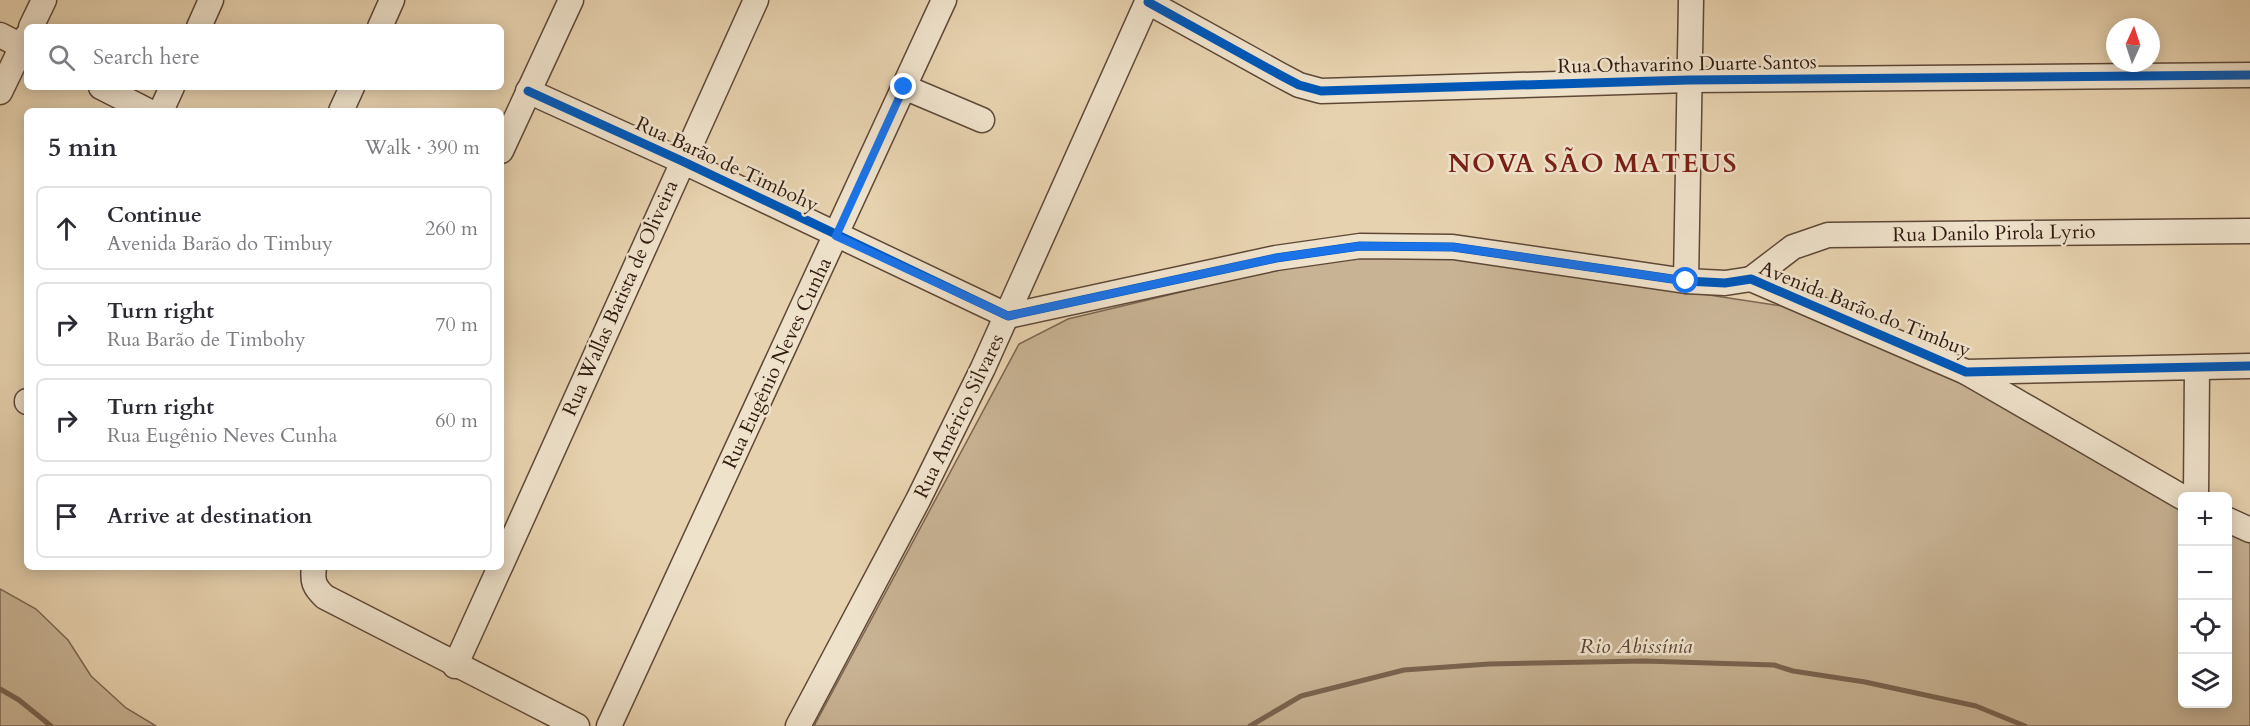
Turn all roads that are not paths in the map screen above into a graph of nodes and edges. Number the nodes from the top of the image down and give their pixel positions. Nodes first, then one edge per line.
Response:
1 (44, 0) edge
2 (211, 0) edge
3 (392, 0) edge
4 (571, 0) edge
5 (756, 0) edge
6 (944, 0) edge
7 (1692, 0) edge
8 (1148, 1) edge
9 (34, 24) edge
10 (200, 24) edge
11 (381, 24) edge
12 (0, 35) edge
13 (24, 39) edge
14 (24, 45) edge
15 (2250, 75) edge
16 (1689, 80) junction
17 (904, 87) junction
18 (107, 90) edge
19 (171, 90) edge
20 (351, 90) edge
21 (528, 91) junction
22 (0, 92) edge
23 (142, 108) edge
24 (163, 108) edge
25 (342, 108) edge
26 (982, 120) dead end
27 (504, 144) edge
28 (682, 161) junction
29 (2250, 231) edge
30 (836, 236) junction
31 (1751, 279) junction
32 (1686, 281) junction
33 (1008, 316) junction
34 (2250, 366) edge
35 (2197, 368) junction
36 (1966, 372) junction
37 (2196, 492) edge
38 (2178, 495) edge
39 (2232, 522) edge
40 (2250, 530) edge
41 (504, 559) edge
42 (499, 570) edge
43 (313, 574) edge
44 (455, 666) junction
45 (577, 726) edge
46 (609, 726) edge
47 (798, 726) edge

1 - 9 street
2 - 10 street
3 - 11 street
4 - 21 street
5 - 28 street, Rua Wallas Batista de Oliveira
6 - 17 street, Rua Eugênio Neves Cunha
7 - 16 street
8 - 16 street, Rua Othavarino Duarte Santos
8 - 33 street, Rua Américo Silvares
12 - 13 street
14 - 22 street
15 - 16 street, Rua Othavarino Duarte Santos
16 - 32 street
17 - 26 street
17 - 30 street, Rua Eugênio Neves Cunha
18 - 23 street
19 - 24 street
20 - 25 street
21 - 27 street
21 - 28 street, Rua Barão de Timbohy
28 - 30 street, Rua Barão de Timbohy
28 - 41 street, Rua Wallas Batista de Oliveira
29 - 31 street, Rua Danilo Pirola Lyrio
30 - 33 street, Rua Barão de Timbohy
30 - 46 street, Rua Eugênio Neves Cunha
31 - 32 street, Avenida Barão do Timbuy
31 - 36 street, Avenida Barão do Timbuy
32 - 33 street, Avenida Barão do Timbuy
33 - 47 street, Rua Américo Silvares
34 - 35 street, Avenida Barão do Timbuy
35 - 36 street, Avenida Barão do Timbuy
35 - 37 street
36 - 38 street
39 - 40 street
42 - 44 street, Rua Wallas Batista de Oliveira
43 - 44 street
44 - 45 street

